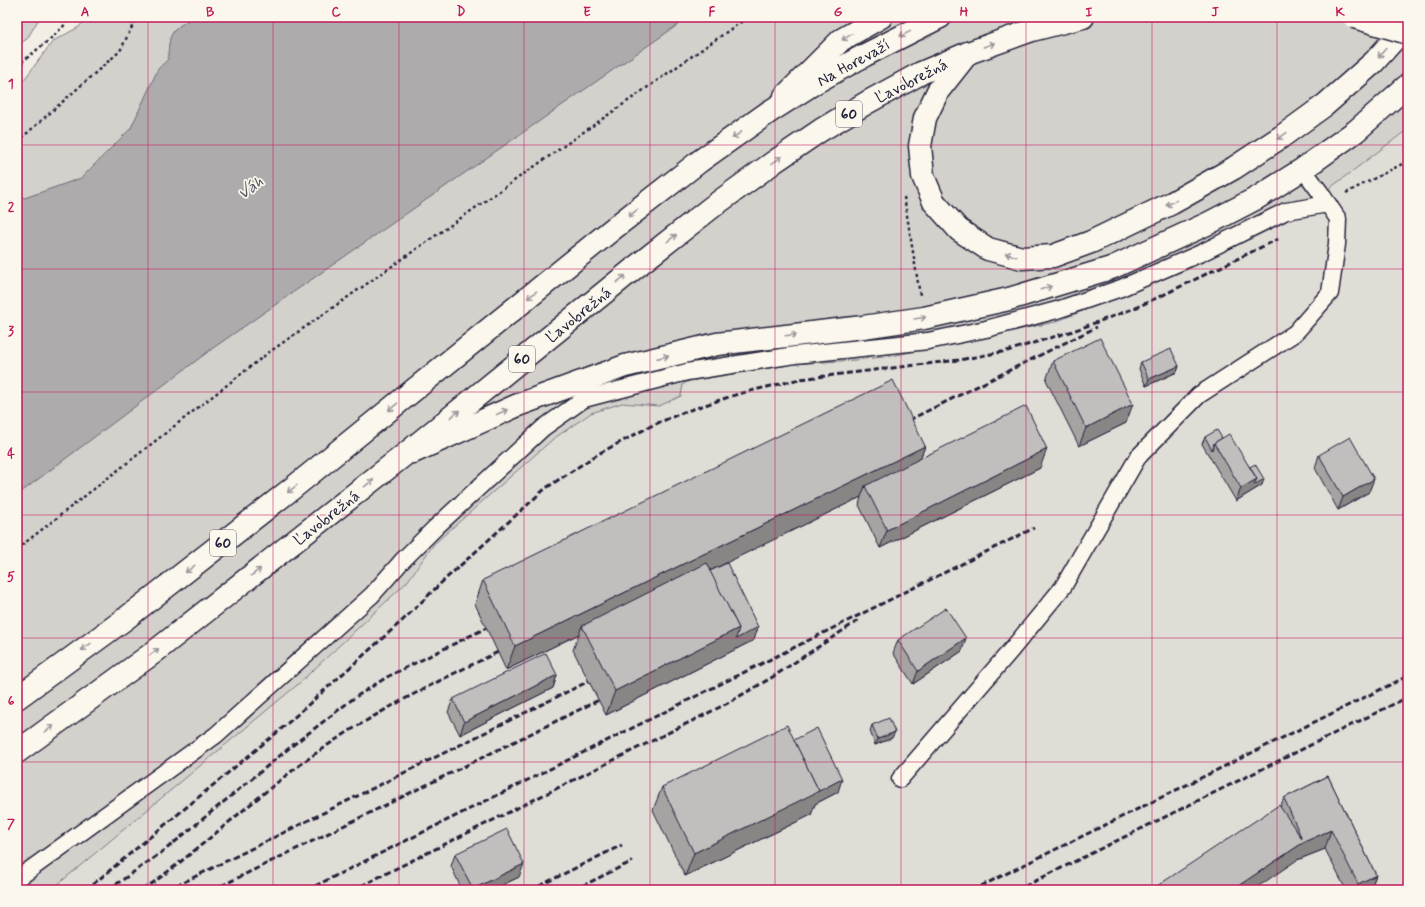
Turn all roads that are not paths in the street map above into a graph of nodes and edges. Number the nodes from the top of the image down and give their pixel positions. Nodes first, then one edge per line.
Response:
1 (881, 17) edge
2 (940, 17) edge
3 (1083, 17) edge
4 (1354, 17) edge
5 (1408, 24) edge
6 (1408, 33) edge
7 (968, 53) junction
8 (1408, 85) edge
9 (769, 112) junction
10 (1303, 169) junction
11 (1328, 204) junction
12 (403, 456) junction
13 (17, 698) edge
14 (17, 752) edge
15 (900, 779) dead end
16 (17, 879) edge

1 -> 9 main road
2 -> 9 main road, Na Horevaží / 60
7 -> 3 main road, Ľavobrežná / 60
4 - 6 main road, bridge
5 -> 7 main road
12 -> 7 main road, Ľavobrežná / 60
8 - 10 main road
9 -> 13 main road, 60
10 - 11 lane
12 -> 10 main road
11 - 15 lane
11 - 16 lane
14 -> 12 main road, Ľavobrežná / 60

